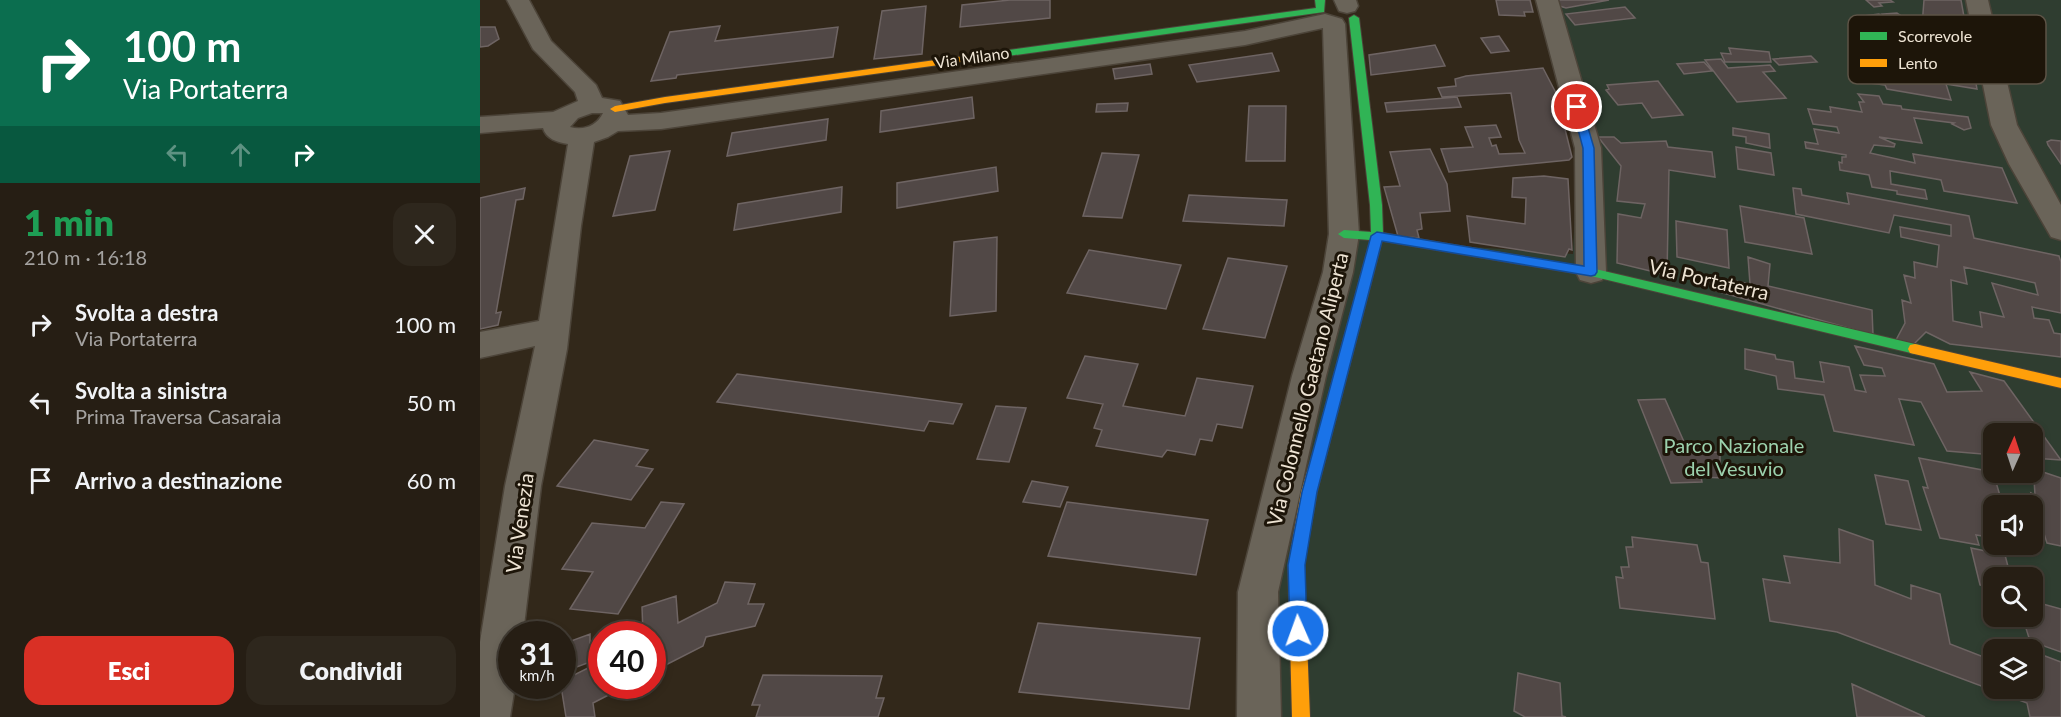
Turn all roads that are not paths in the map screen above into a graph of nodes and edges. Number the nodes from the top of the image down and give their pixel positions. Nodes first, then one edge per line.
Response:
1 (518, 0) edge
2 (1547, 0) edge
3 (1977, 0) edge
4 (1335, 11) edge
5 (1980, 15) edge
6 (1267, 34) junction
7 (1335, 56) junction
8 (1995, 84) edge
9 (586, 120) junction
10 (480, 125) edge
11 (480, 144) edge
12 (2061, 230) edge
13 (1344, 234) junction
14 (1377, 236) junction
15 (1591, 272) junction
16 (554, 330) junction
17 (480, 345) edge
18 (2061, 383) edge
19 (488, 717) edge
20 (1259, 717) edge
21 (1301, 717) edge

1 - 9 street
2 - 15 street
3 - 5 street
4 - 6 street, Via Milano
4 - 7 street, Via Colonnello Gaetano Aliperta
4 - 9 street, Via Milano
4 - 14 street, Via Colonnello Gaetano Aliperta
6 - 7 street, Via Milano
6 - 9 street, Via Milano
7 - 13 street, Via Colonnello Gaetano Aliperta
8 - 12 street
9 - 10 street, Via Milano
9 - 11 street, Via Milano
9 - 16 street, Via Venezia
13 - 14 street, Via Portaterra
13 - 20 street, Via Colonnello Gaetano Aliperta
14 - 15 street, Via Portaterra
14 - 21 street, Via Colonnello Gaetano Aliperta
15 - 18 street, Via Portaterra
16 - 17 street
16 - 19 street, Via Venezia

